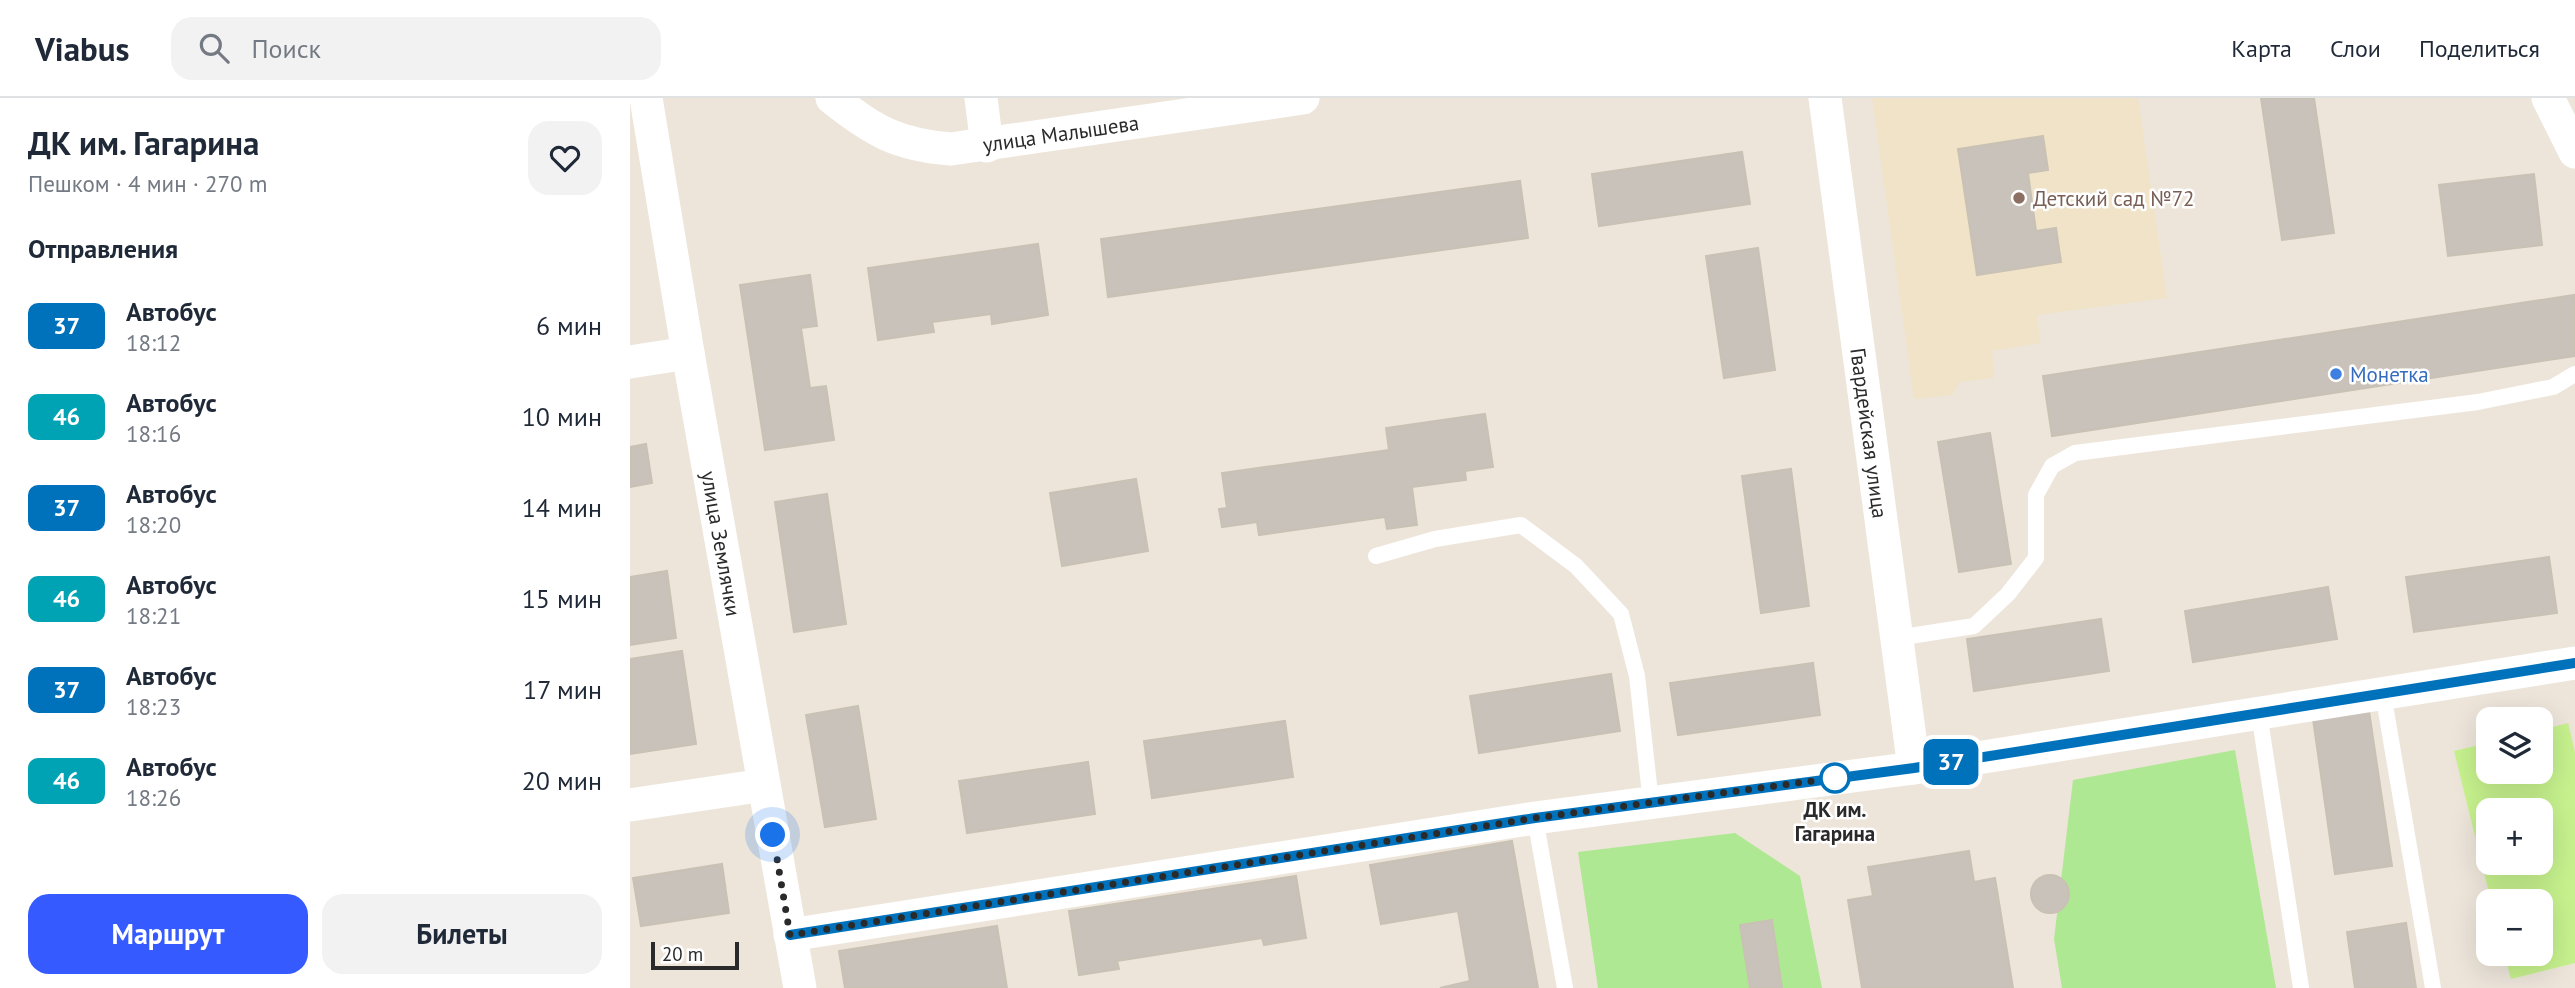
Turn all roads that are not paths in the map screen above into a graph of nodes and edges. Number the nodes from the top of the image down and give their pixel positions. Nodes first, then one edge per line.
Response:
1 (646, 98) edge
2 (832, 98) edge
3 (981, 98) edge
4 (1303, 98) edge
5 (1825, 98) edge
6 (2556, 101) edge
7 (987, 146) junction
8 (2575, 152) edge
9 (688, 353) junction
10 (630, 362) edge
11 (2575, 374) edge
12 (1376, 556) dead end
13 (1897, 638) junction
14 (2575, 663) edge
15 (2383, 693) junction
16 (2259, 713) junction
17 (1914, 768) junction
18 (765, 785) junction
19 (1651, 803) junction
20 (630, 805) edge
21 (1535, 818) junction
22 (790, 935) junction
23 (800, 988) edge
24 (1565, 988) edge
25 (2301, 988) edge
26 (2433, 988) edge

1 - 9 street, улица Землячки
2 - 7 street, улица Малышева
3 - 7 street
4 - 7 street, улица Малышева
5 - 13 street, Гвардейская улица
6 - 8 street
9 - 10 street
9 - 18 street, улица Землячки
11 - 13 lane
12 - 19 lane
13 - 17 street, Гвардейская улица
14 - 15 street
15 - 16 street
15 - 26 lane
16 - 17 street
16 - 25 lane
17 - 19 street
18 - 20 street
18 - 22 street, улица Землячки
19 - 21 street
21 - 22 street
21 - 24 lane
22 - 23 street, улица Землячки

